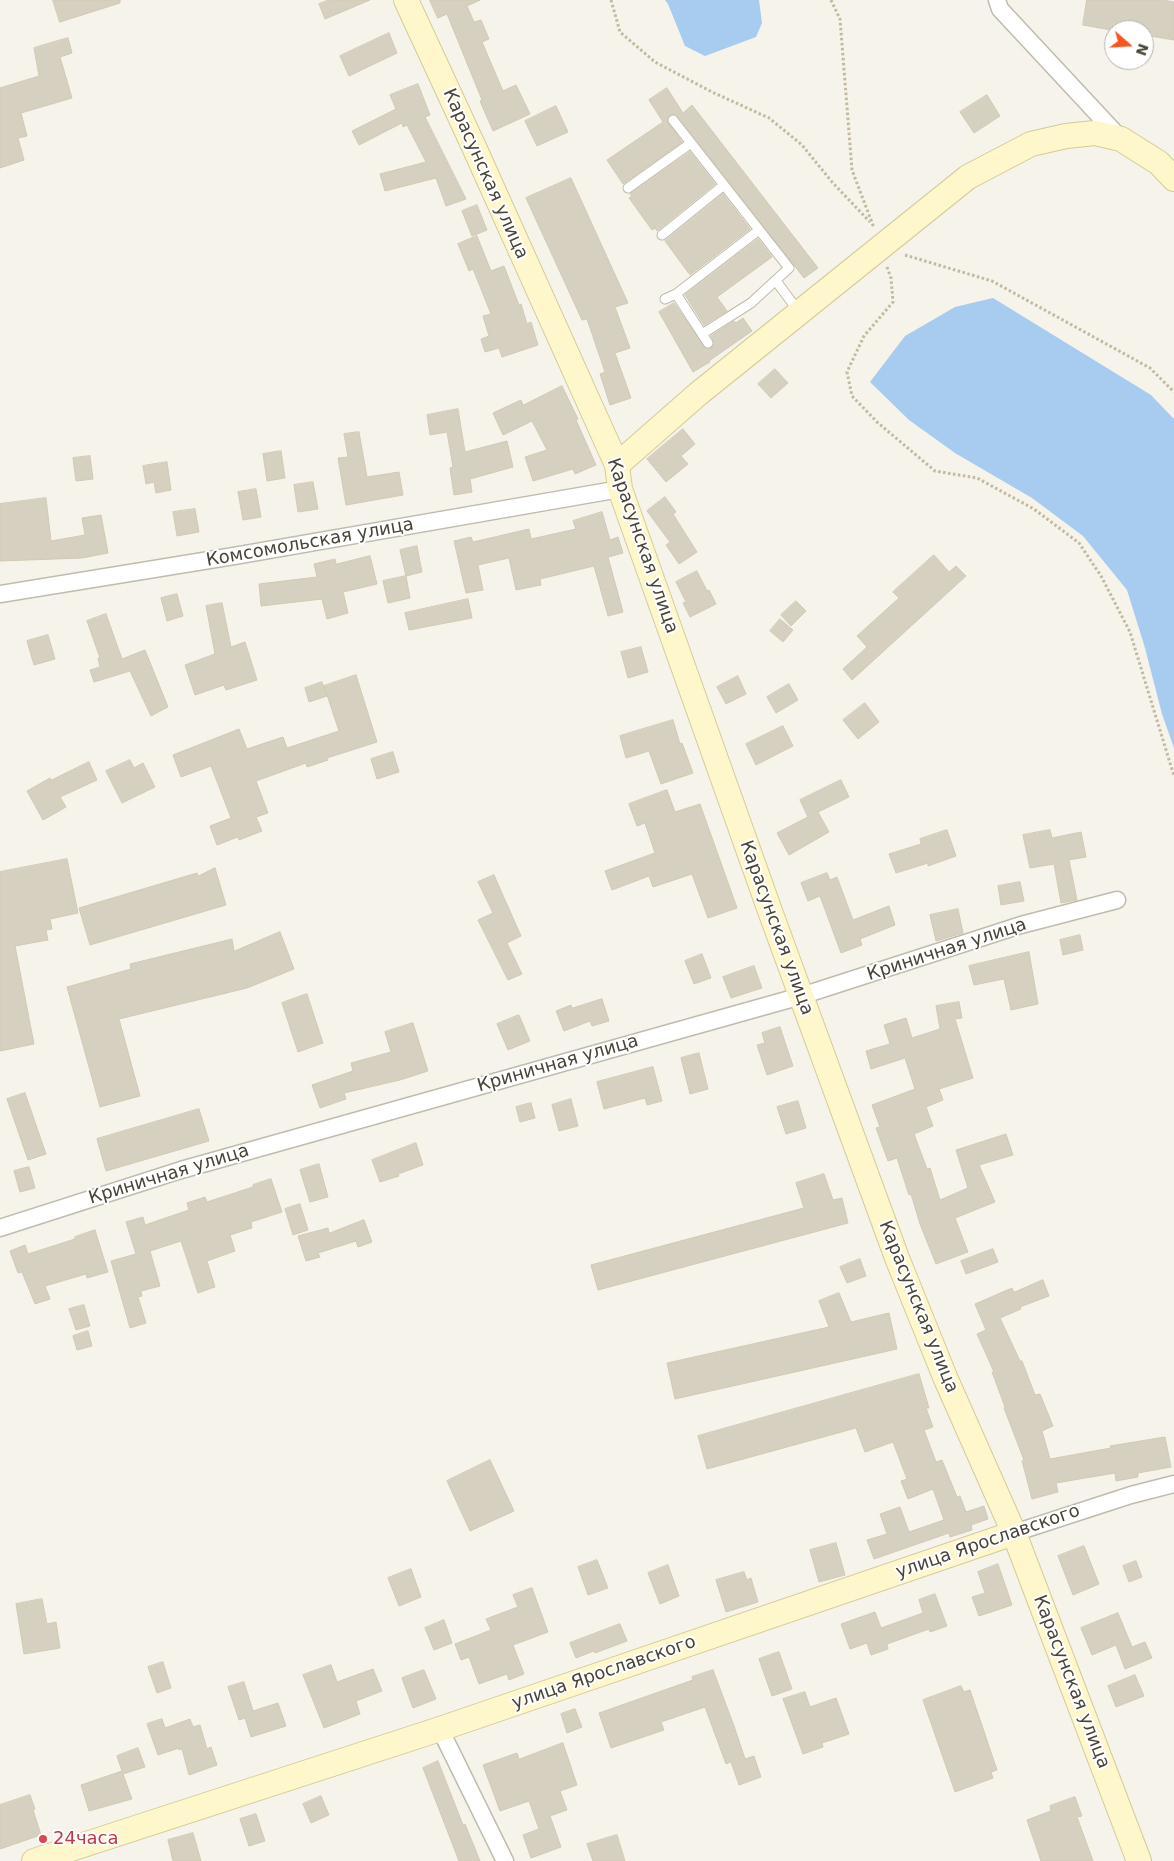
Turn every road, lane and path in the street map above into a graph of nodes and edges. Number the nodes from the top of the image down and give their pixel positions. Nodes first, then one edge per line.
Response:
1 (406, 0) edge
2 (611, 0) edge
3 (831, 0) edge
4 (997, 0) edge
5 (673, 120) dead end
6 (1121, 139) junction
7 (691, 143) junction
8 (1174, 179) edge
9 (724, 185) junction
10 (628, 188) dead end
11 (872, 224) junction
12 (759, 230) junction
13 (662, 235) dead end
14 (880, 247) junction
15 (776, 281) junction
16 (676, 294) junction
17 (665, 299) dead end
18 (799, 312) junction
19 (702, 334) junction
20 (708, 343) dead end
21 (1174, 392) edge
22 (617, 465) junction
23 (620, 489) junction
24 (0, 594) edge
25 (1174, 776) edge
26 (1117, 900) dead end
27 (801, 996) junction
28 (0, 1228) edge
29 (1174, 1484) edge
30 (1014, 1533) junction
31 (440, 1729) junction
32 (34, 1861) edge
33 (505, 1861) edge
34 (1139, 1861) edge

1 - 22 street, Карасунская улица
2 - 11 path
3 - 11 path
4 - 6 street
5 - 7 lane
6 - 8 street
6 - 14 street
7 - 9 lane
7 - 10 lane
9 - 12 lane
9 - 13 lane
11 - 14 path
12 - 15 lane
12 - 16 lane
14 - 18 street
14 - 21 path
14 - 25 path
15 - 18 lane
15 - 19 lane
16 - 17 lane
16 - 19 lane
18 - 22 street
19 - 20 lane
22 - 23 street, Карасунская улица
23 - 24 street, Комсомольская улица
23 - 27 street, Карасунская улица
26 - 27 street, Криничная улица
27 - 28 street, Криничная улица
27 - 30 street, Карасунская улица
29 - 30 street, улица Ярославского
30 - 31 street, улица Ярославского
30 - 34 street, Карасунская улица
31 - 32 street, улица Ярославского
31 - 33 street

